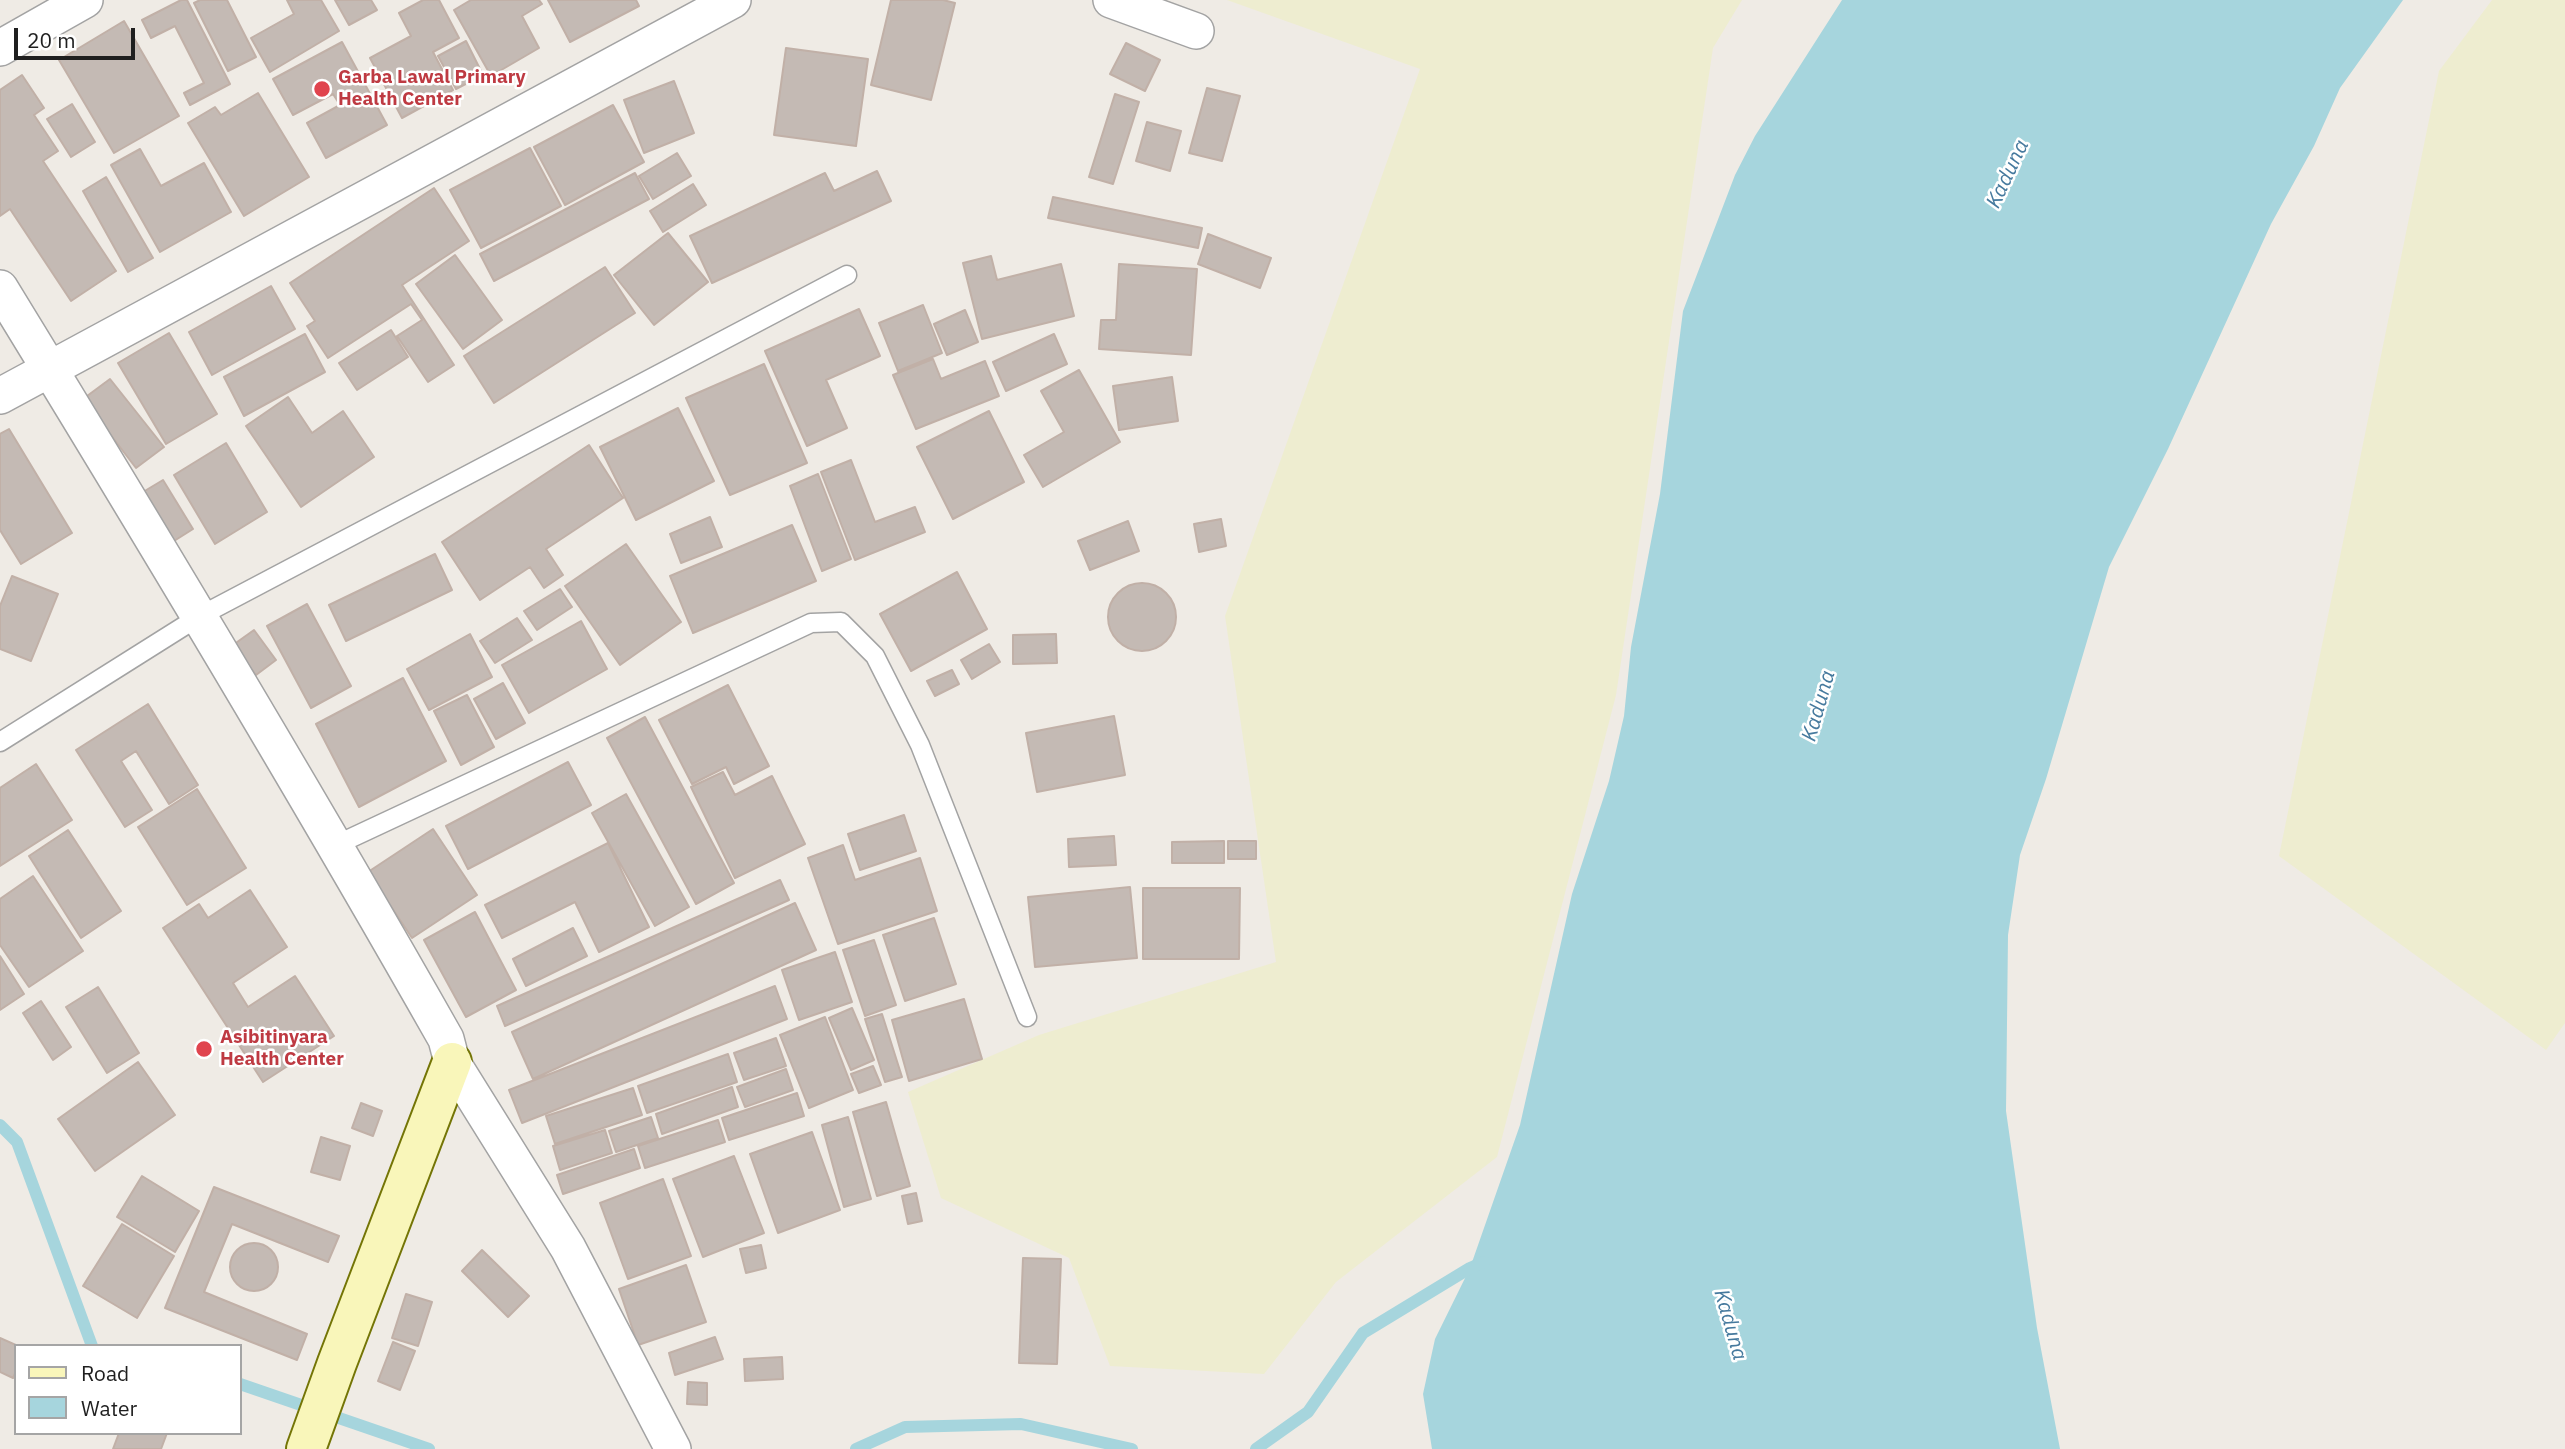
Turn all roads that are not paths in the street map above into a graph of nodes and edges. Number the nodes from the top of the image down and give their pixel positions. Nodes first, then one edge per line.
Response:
1 (85, 0) edge
2 (733, 0) edge
3 (1111, 0) edge
4 (1196, 32) dead end
5 (0, 48) edge
6 (847, 275) dead end
7 (0, 288) edge
8 (49, 369) junction
9 (0, 396) edge
10 (200, 616) junction
11 (0, 742) edge
12 (336, 845) junction
13 (1027, 1017) dead end
14 (452, 1062) junction
15 (670, 1442) edge
16 (306, 1449) edge

1 - 5 street
2 - 8 street
3 - 4 street
6 - 10 lane
7 - 8 street
8 - 9 street
8 - 10 street
10 - 11 lane
10 - 12 street
12 - 13 lane
12 - 14 street
14 - 15 street
14 - 16 street

